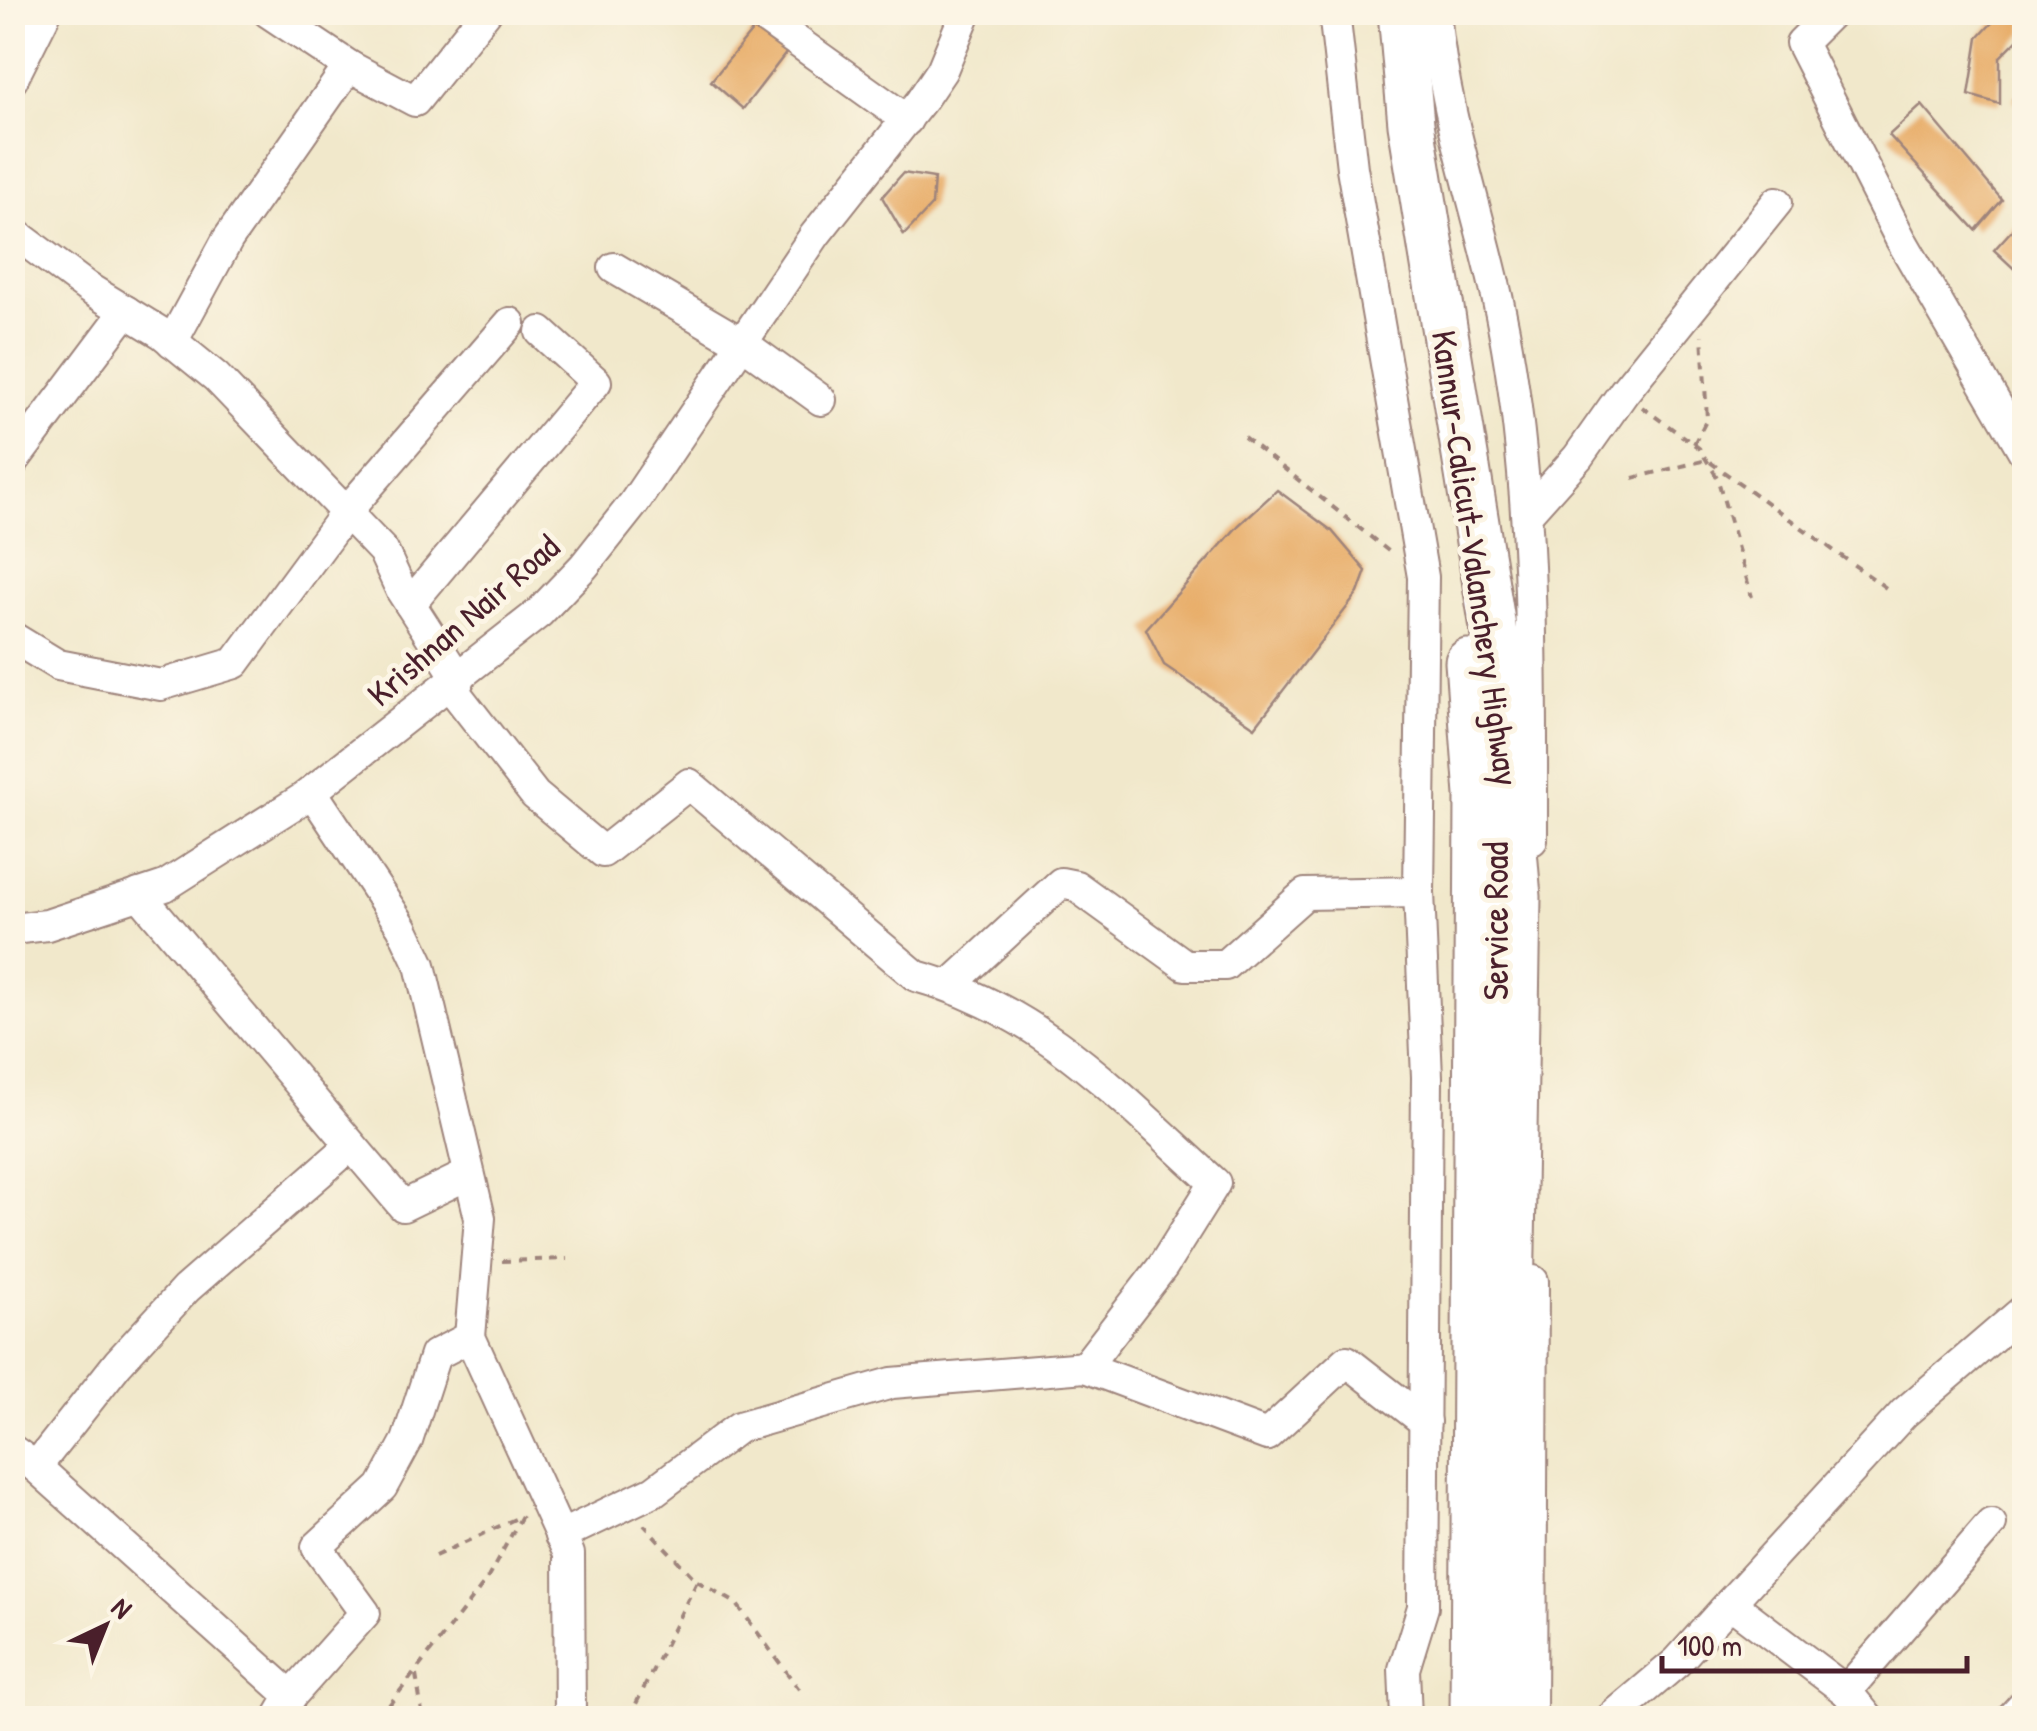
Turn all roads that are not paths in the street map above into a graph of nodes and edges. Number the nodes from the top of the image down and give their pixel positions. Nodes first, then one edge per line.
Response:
1 (46, 12) edge
2 (268, 12) edge
3 (486, 12) edge
4 (756, 12) edge
5 (966, 12) edge
6 (1334, 12) edge
7 (1372, 12) edge
8 (1401, 12) edge
9 (1435, 12) edge
10 (1832, 12) edge
11 (308, 23) edge
12 (348, 66) junction
13 (12, 80) edge
14 (907, 120) junction
15 (1777, 202) dead end
16 (12, 231) edge
17 (614, 268) dead end
18 (126, 311) junction
19 (510, 323) dead end
20 (540, 332) dead end
21 (172, 342) junction
22 (742, 343) junction
23 (821, 400) dead end
24 (2024, 452) edge
25 (12, 463) edge
26 (347, 511) junction
27 (1527, 514) junction
28 (410, 604) junction
29 (12, 637) edge
30 (455, 683) junction
31 (312, 792) junction
32 (1419, 892) junction
33 (139, 894) junction
34 (12, 930) edge
35 (950, 985) junction
36 (348, 1147) junction
37 (470, 1174) junction
38 (2024, 1310) edge
39 (470, 1337) junction
40 (1085, 1367) junction
41 (1425, 1422) junction
42 (24, 1459) edge
43 (1990, 1524) dead end
44 (560, 1536) junction
45 (1730, 1604) junction
46 (1846, 1691) junction
47 (2024, 1704) edge
48 (295, 1713) edge
49 (570, 1718) edge
50 (1406, 1718) edge
51 (1473, 1718) edge
52 (1504, 1718) edge
53 (1532, 1718) edge
54 (1611, 1718) edge
55 (1868, 1718) edge
56 (2011, 1718) edge

1 - 13 street
2 - 11 street
3 - 12 street
4 - 14 street
5 - 14 street, Krishnan Nair Road
6 - 32 street
7 - 51 highway
8 - 52 highway, Kannur-Calicut-Valanchery Highway
9 - 27 street, Service Road
10 - 24 street
11 - 12 street
12 - 21 street
14 - 22 street, Krishnan Nair Road
15 - 27 street
16 - 18 street
17 - 22 street
18 - 21 street
18 - 25 street
19 - 26 street
20 - 28 street
21 - 26 street
22 - 23 street
22 - 30 street, Krishnan Nair Road
26 - 28 street
26 - 29 street
27 - 53 street, Service Road
28 - 30 street
30 - 31 street, Krishnan Nair Road
30 - 35 street
31 - 33 street, Krishnan Nair Road
31 - 37 street
32 - 35 street
32 - 41 street
33 - 34 street, Krishnan Nair Road
33 - 36 street
35 - 40 street
36 - 37 street
36 - 42 street
37 - 39 street
38 - 45 street
39 - 44 street
39 - 48 street
40 - 41 street
40 - 44 street
41 - 50 street
42 - 48 street
43 - 46 street
44 - 49 street
45 - 46 street
45 - 54 street
46 - 55 street
47 - 56 street

